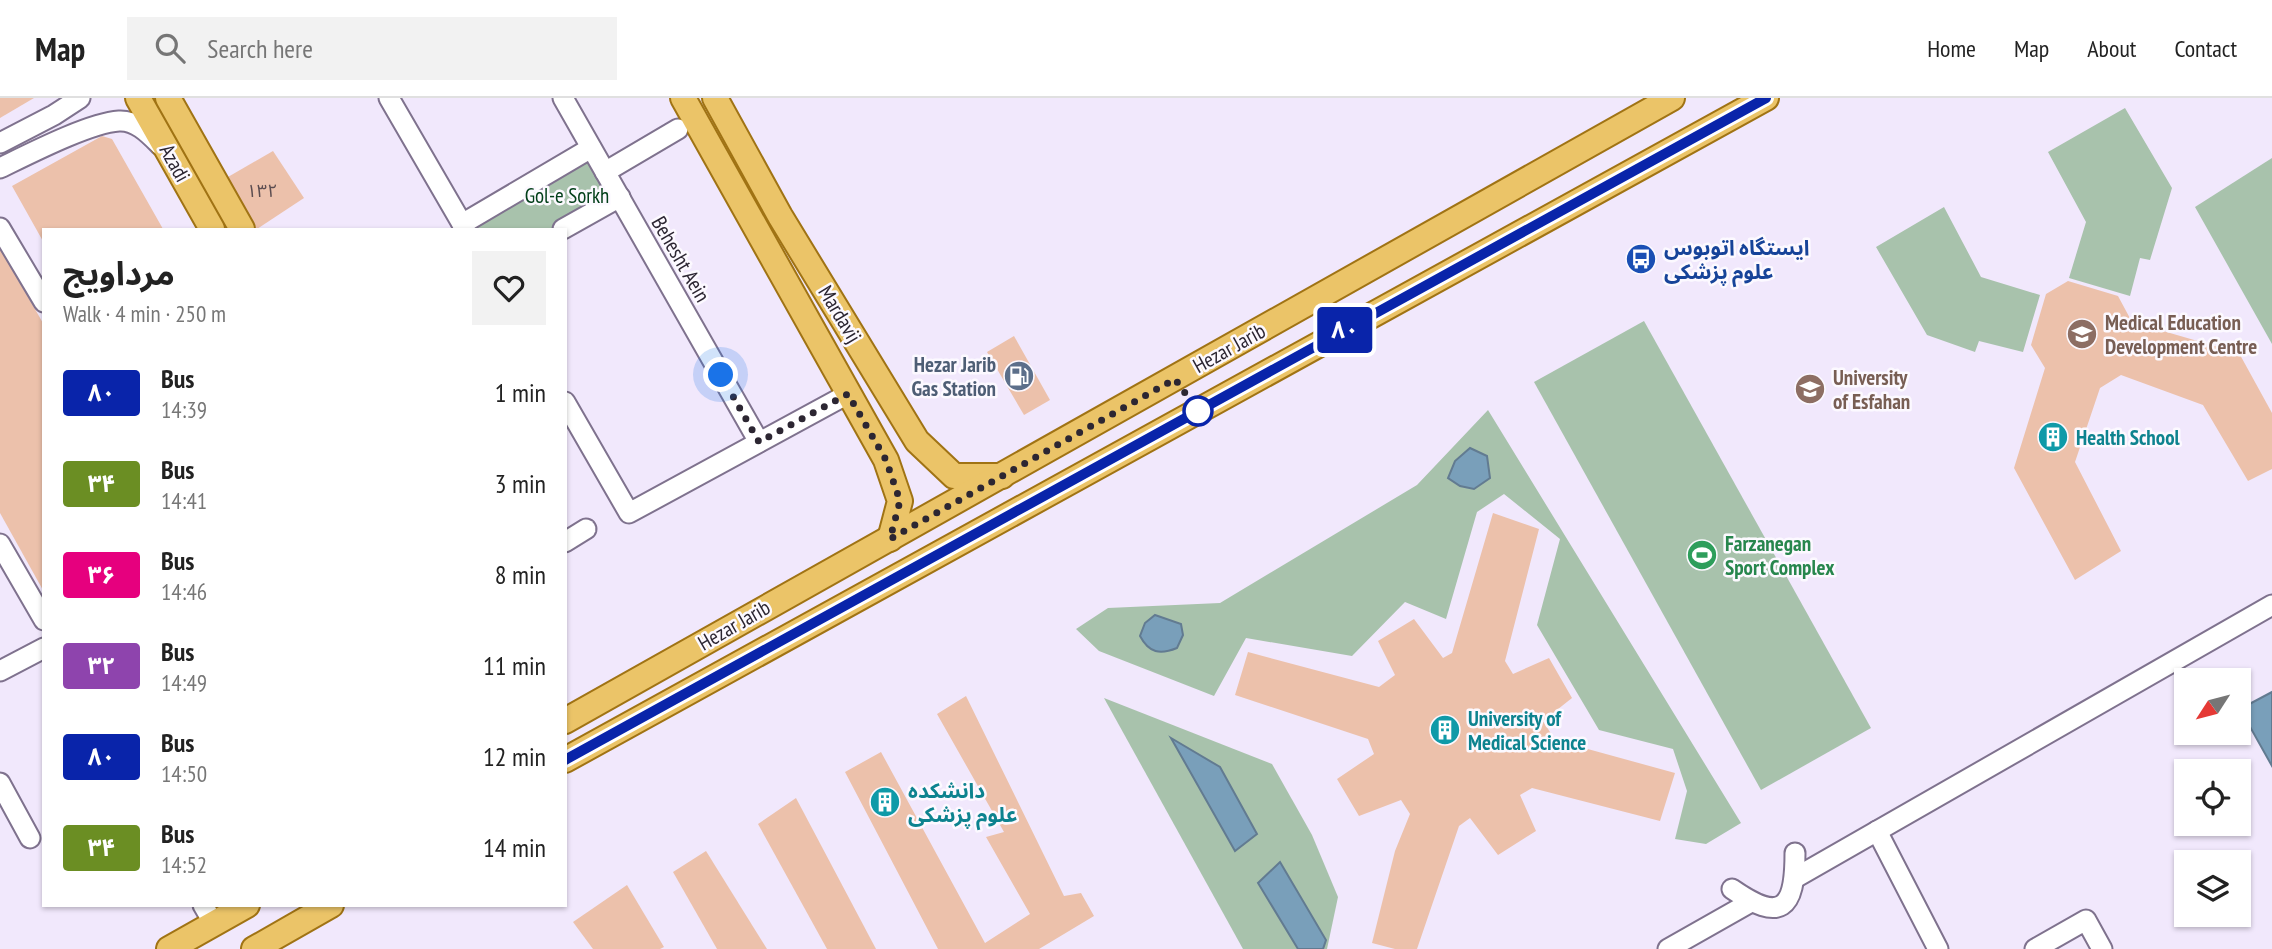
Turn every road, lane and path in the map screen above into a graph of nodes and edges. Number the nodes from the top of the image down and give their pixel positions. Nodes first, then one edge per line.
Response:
1 (80, 98) edge
2 (138, 98) edge
3 (168, 98) edge
4 (389, 98) edge
5 (564, 98) edge
6 (683, 98) edge
7 (715, 98) edge
8 (1672, 98) edge
9 (1766, 98) edge
10 (678, 129) dead end
11 (0, 143) edge
12 (592, 148) junction
13 (175, 162) junction
14 (0, 168) edge
15 (606, 172) junction
16 (620, 197) junction
17 (780, 216) junction
18 (463, 226) edge
19 (0, 228) edge
20 (211, 228) edge
21 (241, 228) edge
22 (565, 228) edge
23 (756, 228) junction
24 (42, 299) edge
25 (848, 394) junction
26 (567, 405) edge
27 (759, 442) junction
28 (1003, 476) junction
29 (586, 529) dead end
30 (890, 539) junction
31 (567, 541) edge
32 (0, 544) edge
33 (2272, 605) edge
34 (42, 617) edge
35 (42, 649) edge
36 (0, 671) edge
37 (567, 701) edge
38 (600, 701) junction
39 (567, 720) edge
40 (567, 759) edge
41 (0, 783) edge
42 (1877, 831) junction
43 (30, 838) dead end
44 (1795, 853) dead end
45 (1795, 878) junction
46 (1732, 889) dead end
47 (1751, 902) junction
48 (239, 907) edge
49 (328, 907) edge
50 (209, 914) edge
51 (169, 949) edge
52 (254, 949) edge
53 (1668, 949) edge
54 (1938, 949) edge
55 (2035, 949) edge
56 (2102, 949) edge

1 - 11 street
2 - 13 main road, Azadi
3 - 21 main road, Azadi
4 - 18 street
5 - 12 street, Behesht Aein
6 - 23 main road, Mardavij
7 - 17 main road, Mardavij
8 - 28 main road, Hezar Jarib
9 - 40 main road, Hezar Jarib
10 - 15 street
12 - 15 street, Behesht Aein
12 - 18 street
13 - 14 street
13 - 20 main road, Azadi
15 - 16 street, Behesht Aein
16 - 22 street
16 - 27 street, Behesht Aein
17 - 23 main road
17 - 28 main road, Mardavij
19 - 24 street
23 - 25 main road, Mardavij
25 - 27 street
25 - 30 main road, Mardavij
26 - 27 street
28 - 30 main road, Hezar Jarib
29 - 31 street
30 - 38 main road, Hezar Jarib
32 - 34 street
33 - 42 street
35 - 36 street
37 - 38 main road
38 - 39 main road, Hezar Jarib
41 - 43 street
42 - 45 street
42 - 54 street
44 - 45 street
45 - 47 street
46 - 47 street
47 - 53 street
48 - 50 main road
49 - 52 main road
50 - 51 main road
55 - 56 street

